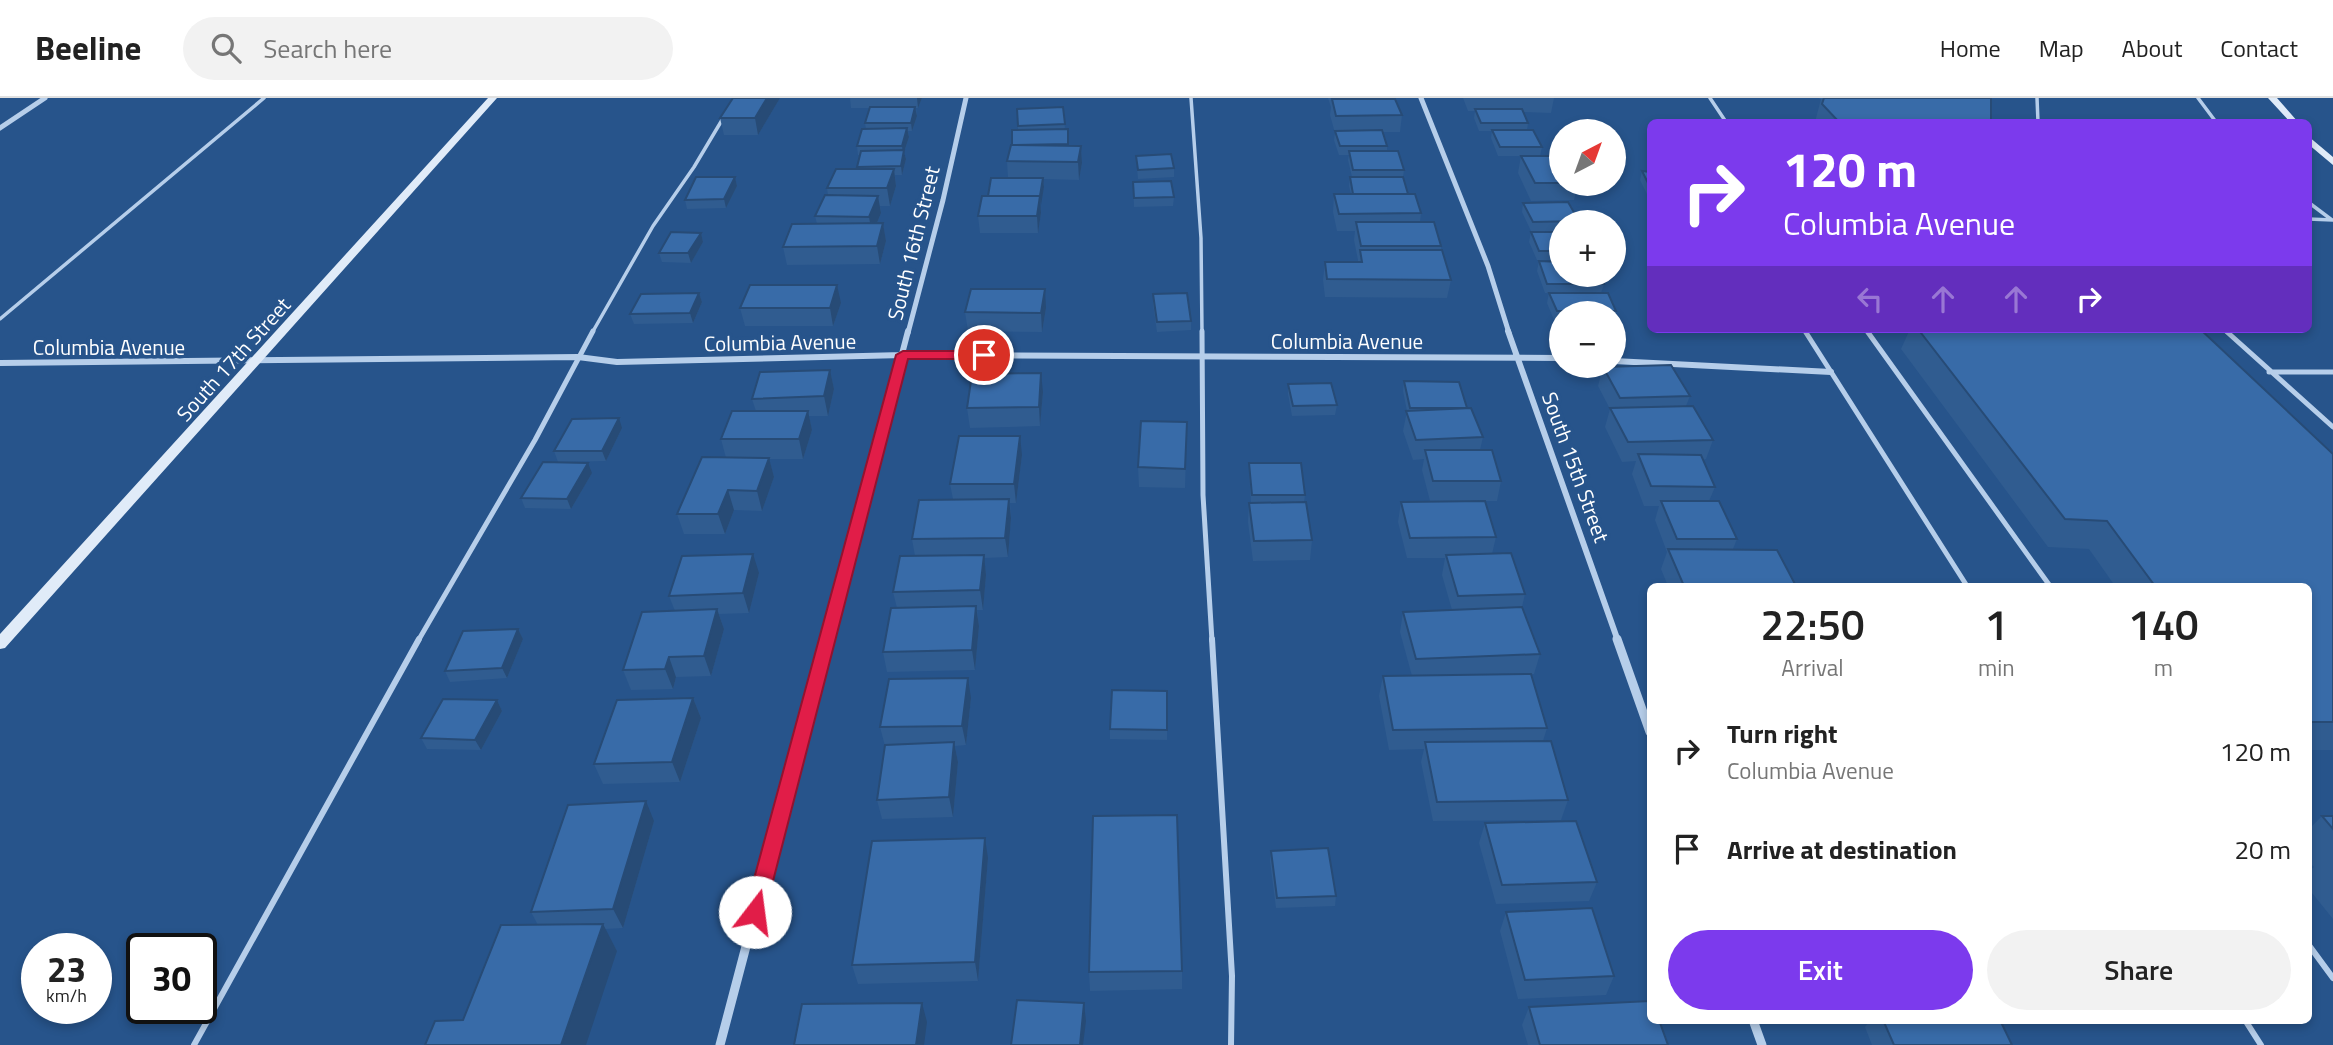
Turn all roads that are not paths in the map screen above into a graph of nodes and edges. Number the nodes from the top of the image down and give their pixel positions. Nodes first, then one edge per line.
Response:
1 (45, 98) edge
2 (264, 98) edge
3 (492, 98) edge
4 (966, 98) edge
5 (1191, 98) edge
6 (1421, 98) edge
7 (1710, 98) edge
8 (2037, 98) edge
9 (2198, 98) edge
10 (2272, 98) edge
11 (730, 106) edge
12 (1724, 119) edge
13 (2038, 119) edge
14 (2214, 119) edge
15 (2291, 119) edge
16 (0, 128) edge
17 (2312, 143) edge
18 (2333, 162) edge
19 (2312, 205) edge
20 (2312, 219) edge
21 (2333, 219) edge
22 (0, 319) edge
23 (1807, 333) edge
24 (1868, 333) edge
25 (2227, 333) edge
26 (903, 355) junction
27 (1516, 356) junction
28 (578, 357) junction
29 (1202, 357) junction
30 (1549, 357) edge
31 (255, 362) junction
32 (1626, 362) edge
33 (0, 363) edge
34 (1831, 372) junction
35 (2269, 372) junction
36 (2333, 372) edge
37 (2333, 426) edge
38 (1965, 583) edge
39 (2048, 583) edge
40 (0, 644) edge
41 (1647, 724) edge
42 (2312, 949) edge
43 (2333, 978) edge
44 (1754, 1024) edge
45 (2248, 1024) edge
46 (194, 1045) edge
47 (720, 1045) edge
48 (1231, 1045) edge
49 (1762, 1045) edge
50 (2261, 1045) edge

1 - 16 street
2 - 22 lane
3 - 31 street, South 17th Street
4 - 26 street, South 16th Street
5 - 29 lane
6 - 27 street, South 15th Street
7 - 12 lane
8 - 13 lane
9 - 14 lane
10 - 15 street
11 - 28 lane
17 - 18 street
19 - 21 lane
20 - 21 lane
23 - 34 lane
24 - 39 lane
25 - 35 lane
26 - 28 street, Columbia Avenue
26 - 29 street, Columbia Avenue
26 - 47 street, South 16th Street
27 - 29 street, Columbia Avenue
27 - 30 street, Columbia Avenue
27 - 41 street, South 15th Street
28 - 31 street, Columbia Avenue
28 - 46 lane
29 - 48 lane
31 - 33 street, Columbia Avenue
31 - 40 street, South 17th Street
32 - 34 street
34 - 38 lane
35 - 36 lane
35 - 37 lane
42 - 43 lane
44 - 49 street
45 - 50 lane

